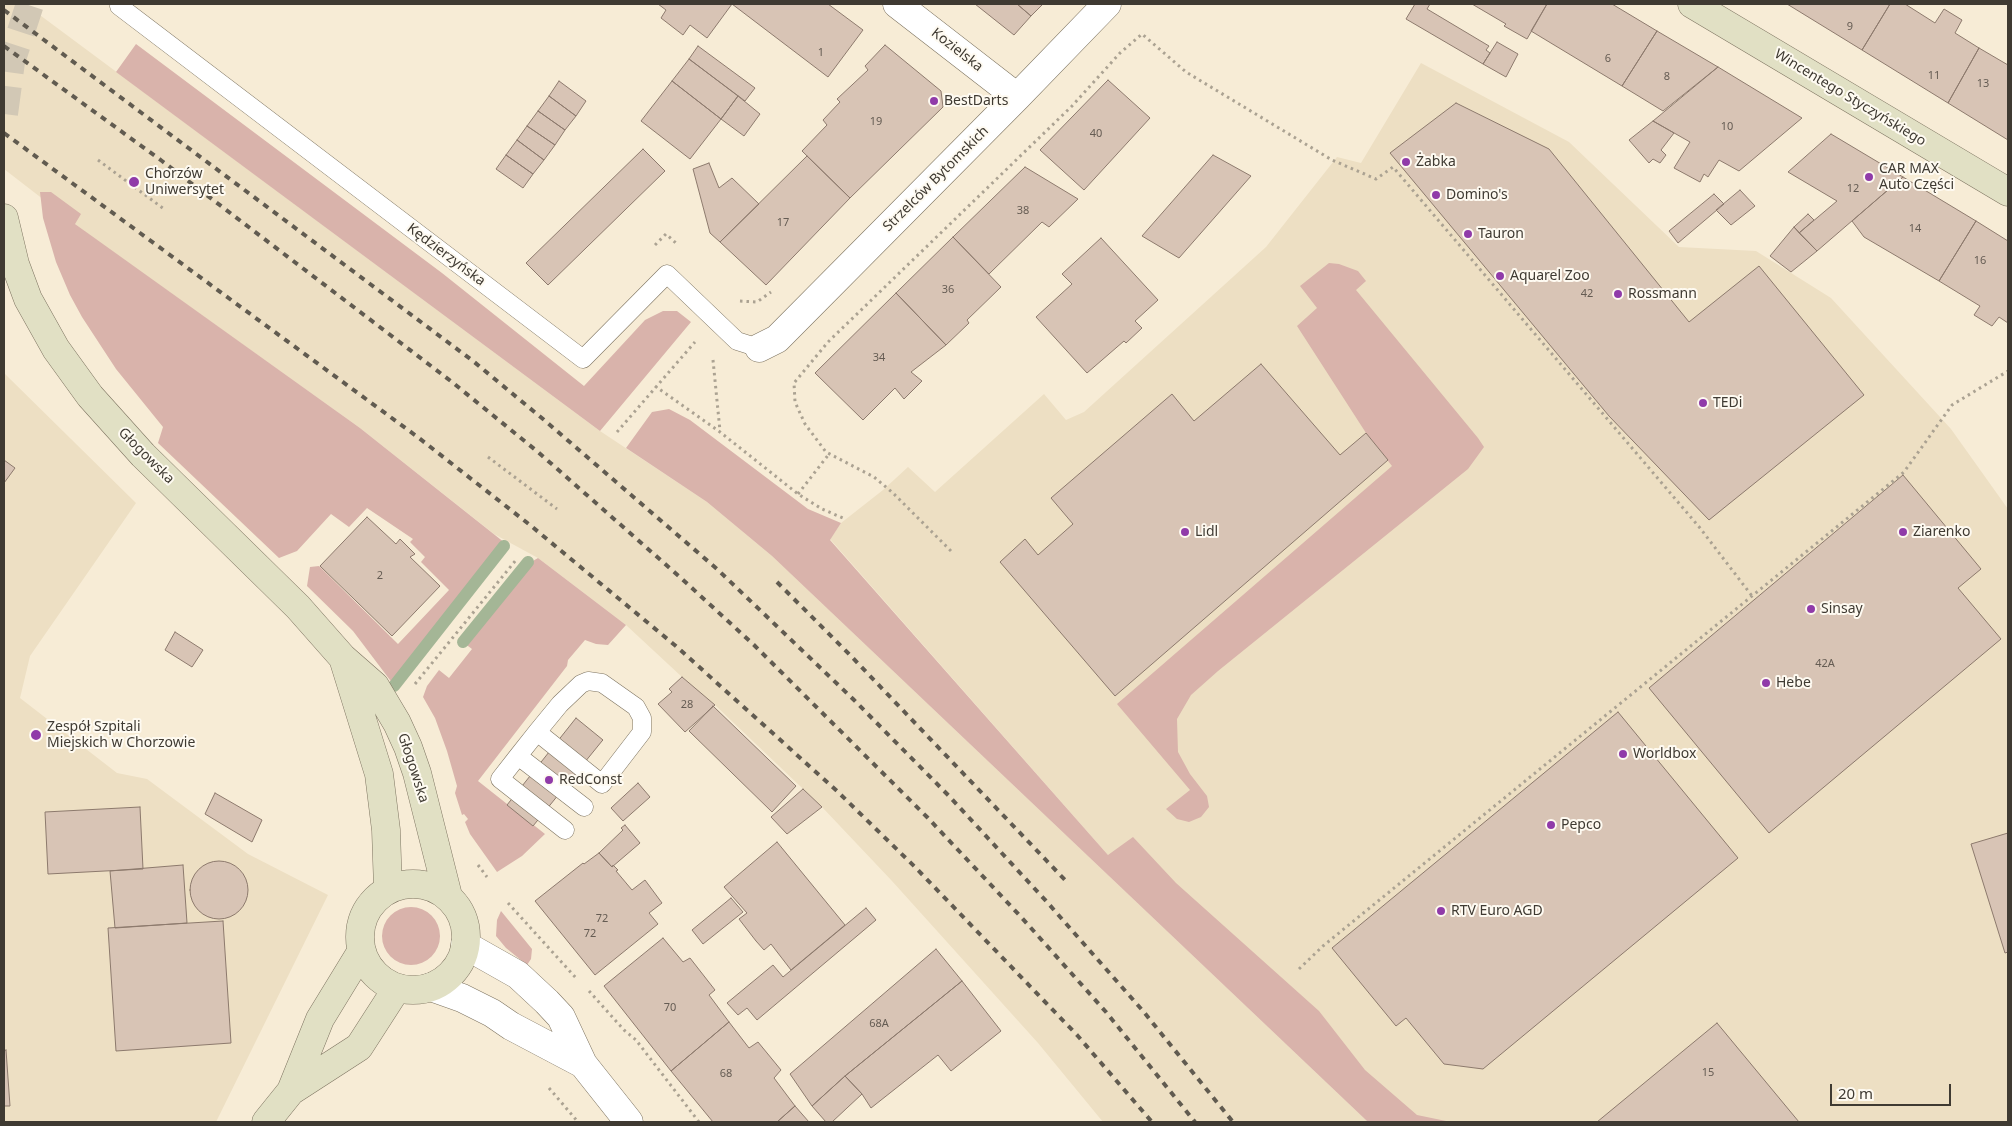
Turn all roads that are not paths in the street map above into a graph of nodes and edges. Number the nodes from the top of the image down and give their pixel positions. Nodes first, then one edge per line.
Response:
1 (897, 4) edge
2 (1107, 4) edge
3 (1692, 4) edge
4 (119, 6) dead end
5 (1017, 97) junction
6 (2008, 192) edge
7 (4, 218) edge
8 (759, 348) joint
9 (343, 658) junction
10 (537, 732) junction
11 (518, 756) junction
12 (584, 807) dead end
13 (566, 830) dead end
14 (388, 890) junction
15 (448, 896) junction
16 (465, 945) junction
17 (361, 952) junction
18 (432, 987) junction
19 (397, 988) junction
20 (583, 1064) junction
21 (291, 1090) junction
22 (266, 1122) edge
23 (629, 1122) edge

1 - 5 street, Kozielska
2 - 5 street, Strzelców Bytomskich
3 - 6 street, Wincentego Styczyńskiego
4 - 8 lane, Kędzierzyńska
5 - 8 street, Strzelców Bytomskich
7 - 9 street, Głogowska
9 - 14 street, Głogowska
9 - 15 street, Głogowska
10 - 10 lane
10 - 11 lane
11 - 12 lane
11 - 13 lane
14 - 15 street
14 - 17 street
15 - 16 street
16 - 18 street
16 - 20 street
17 - 19 street
17 - 21 street
18 - 19 street
18 - 20 street
19 - 21 street
20 - 23 street
21 - 22 street

